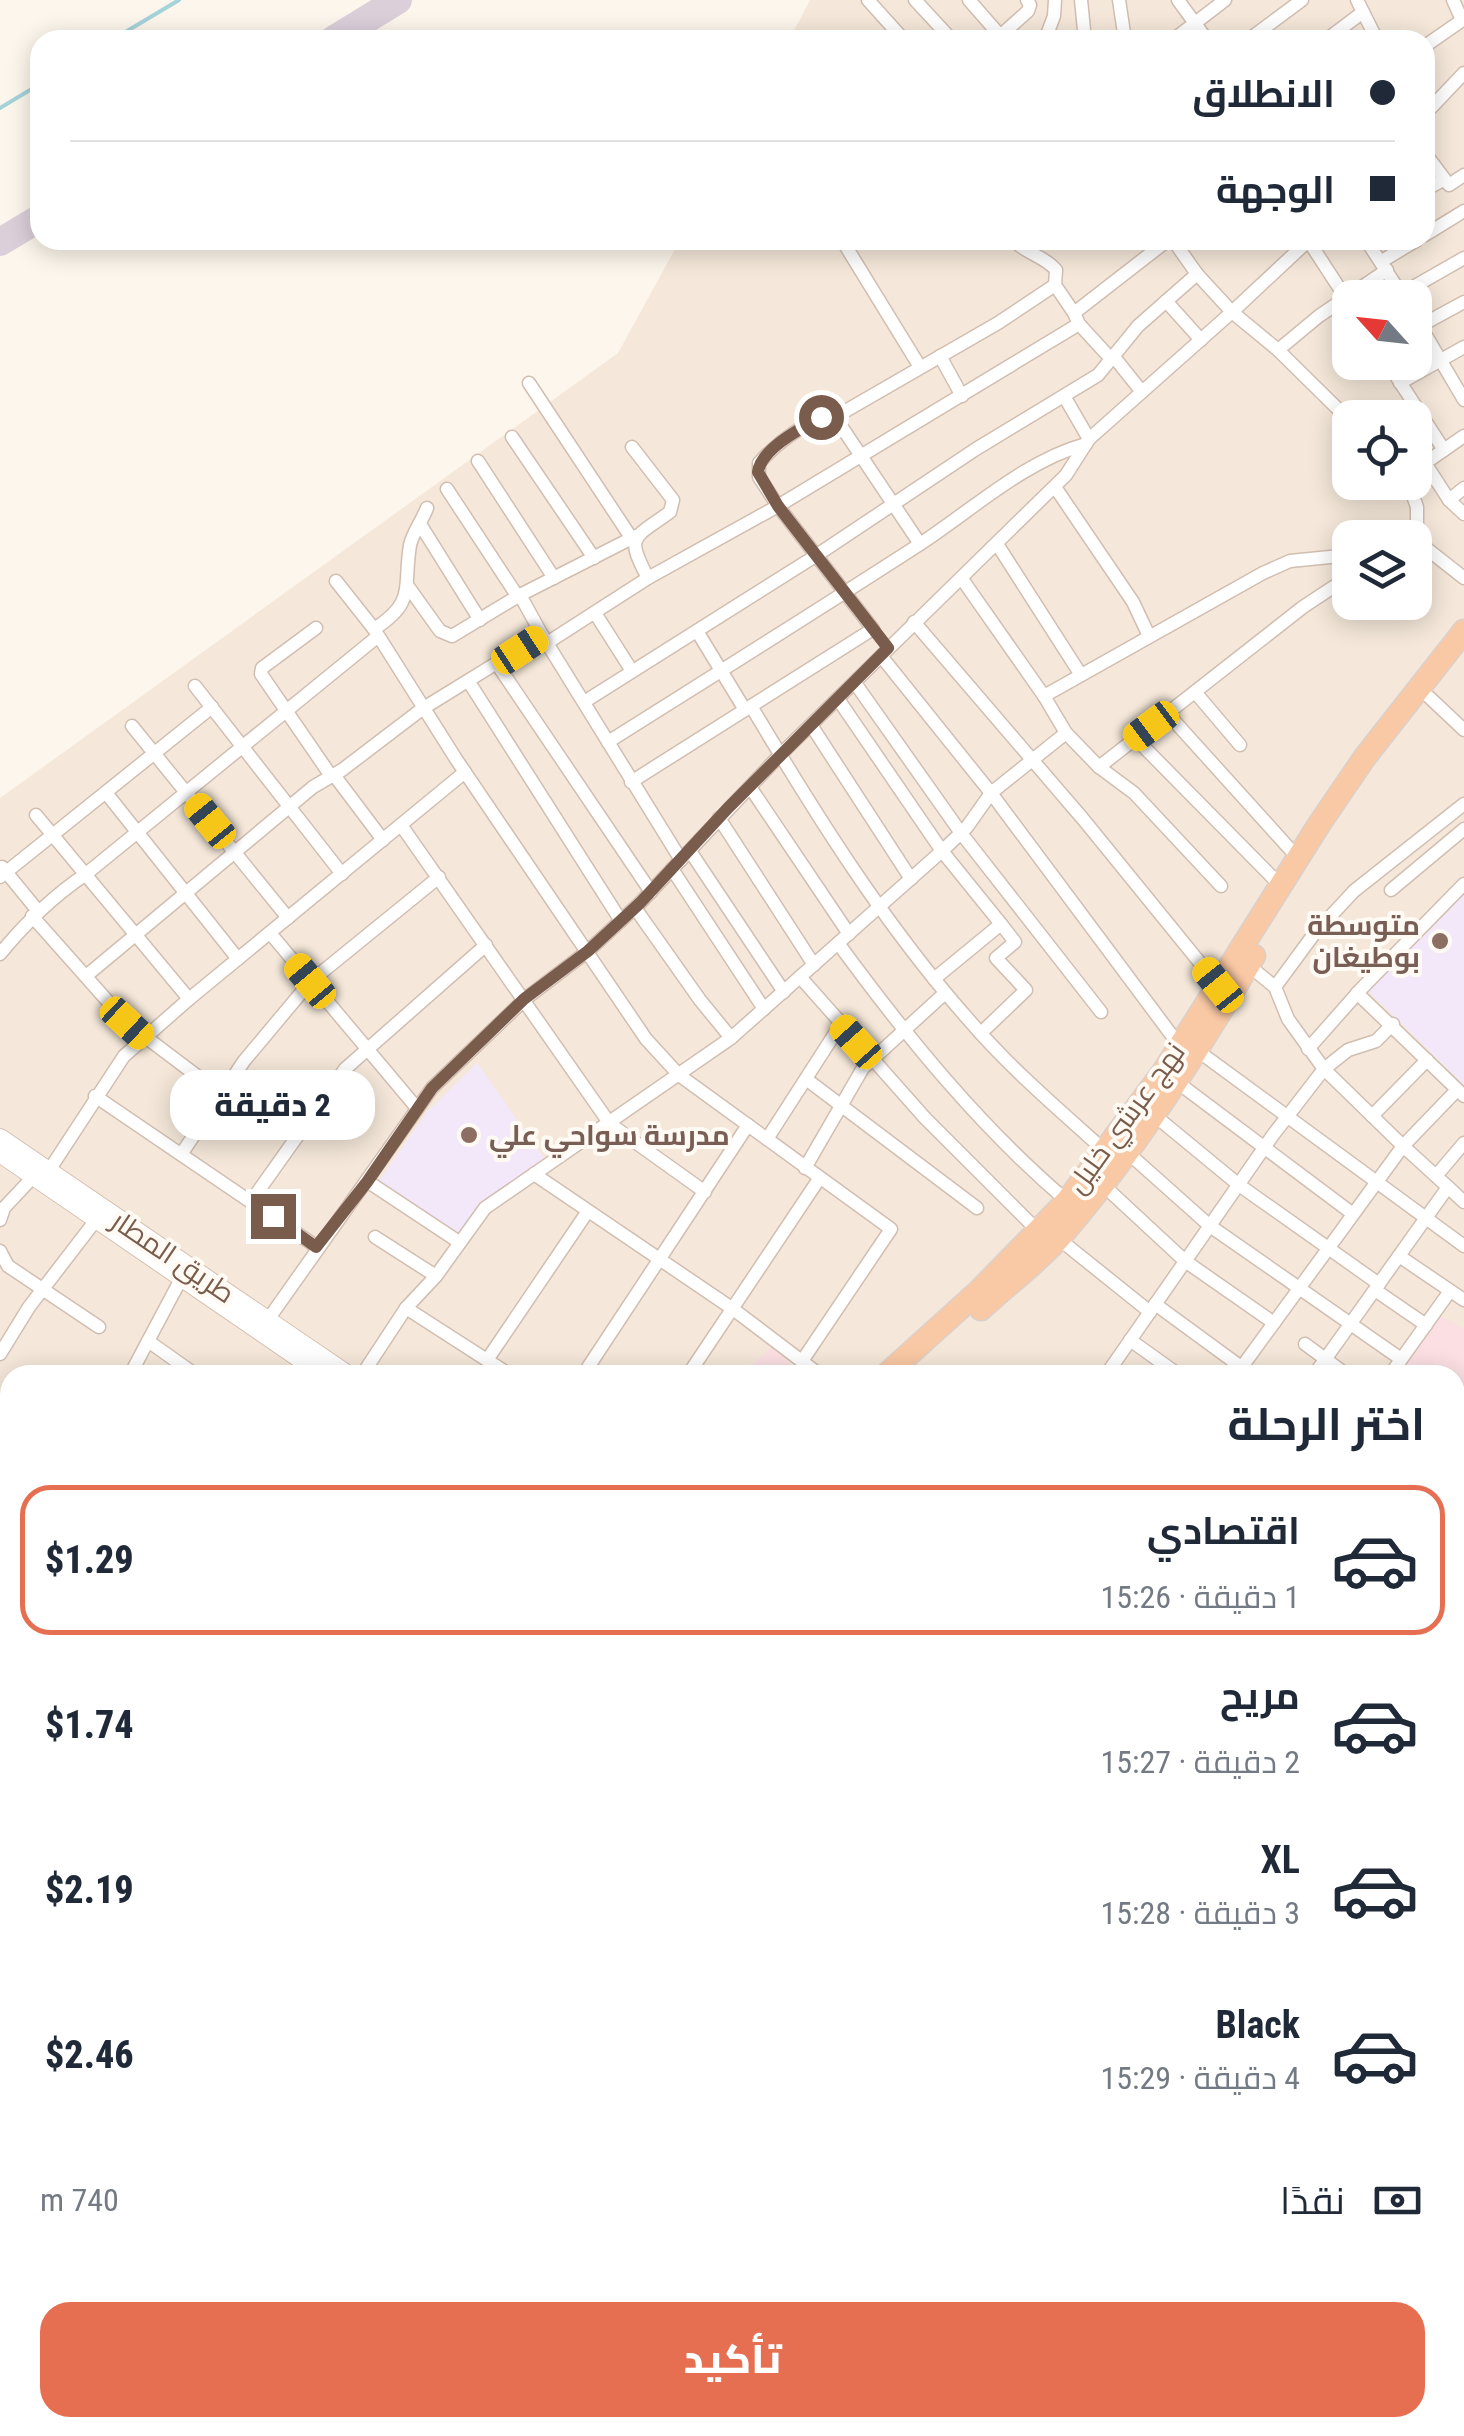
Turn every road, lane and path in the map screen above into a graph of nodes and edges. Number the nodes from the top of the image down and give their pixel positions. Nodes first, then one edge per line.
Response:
1 (868, 0) edge
2 (916, 0) edge
3 (1027, 0) edge
4 (1055, 0) edge
5 (1081, 0) edge
6 (1135, 0) edge
7 (1178, 0) edge
8 (1225, 0) edge
9 (1302, 0) edge
10 (1453, 0) edge
11 (971, 1) edge
12 (1120, 6) edge
13 (1360, 6) edge
14 (1463, 20) edge
15 (1195, 22) junction
16 (895, 30) edge
17 (943, 30) edge
18 (995, 30) edge
19 (1010, 30) edge
20 (1049, 30) edge
21 (1084, 30) edge
22 (1185, 30) edge
23 (1200, 30) edge
24 (1262, 30) edge
25 (1336, 30) edge
26 (1372, 30) edge
27 (1435, 39) edge
28 (1464, 72) edge
29 (1435, 103) edge
30 (1435, 168) edge
31 (1464, 175) edge
32 (1443, 180) junction
33 (1435, 184) edge
34 (1464, 211) edge
35 (1435, 229) edge
36 (848, 250) edge
37 (1025, 250) edge
38 (1159, 250) edge
39 (1178, 250) edge
40 (1297, 250) edge
41 (1314, 250) edge
42 (1373, 250) edge
43 (1405, 250) edge
44 (1464, 258) edge
45 (1385, 266) junction
46 (1196, 274) junction
47 (1334, 280) edge
48 (1371, 280) edge
49 (1393, 280) edge
50 (1428, 280) edge
51 (1056, 285) junction
52 (1166, 301) junction
53 (1464, 302) edge
54 (1232, 312) junction
55 (1332, 313) edge
56 (1432, 315) edge
57 (1076, 319) junction
58 (1201, 340) junction
59 (1432, 345) edge
60 (1464, 347) edge
61 (1278, 350) junction
62 (940, 356) junction
63 (1113, 359) junction
64 (1441, 360) junction
65 (920, 367) junction
66 (1400, 382) joint
67 (529, 383) dead end
68 (1142, 392) junction
69 (962, 396) junction
70 (1064, 396) junction
71 (1464, 400) edge
72 (1332, 403) edge
73 (835, 417) junction
74 (1464, 436) edge
75 (512, 437) dead end
76 (1088, 442) junction
77 (632, 447) dead end
78 (1444, 450) junction
79 (862, 458) junction
80 (1432, 458) edge
81 (478, 461) dead end
82 (1432, 481) edge
83 (1055, 486) junction
84 (447, 488) dead end
85 (1464, 488) edge
86 (1414, 500) edge
87 (1449, 500) junction
88 (894, 504) junction
89 (778, 506) junction
90 (427, 508) dead end
91 (1464, 514) edge
92 (420, 524) junction
93 (634, 538) junction
94 (920, 544) junction
95 (997, 544) junction
96 (817, 555) junction
97 (594, 558) junction
98 (1332, 558) edge
99 (554, 578) junction
100 (648, 578) junction
101 (1464, 578) edge
102 (962, 579) junction
103 (336, 580) dead end
104 (407, 586) junction
105 (1332, 588) edge
106 (845, 592) junction
107 (519, 596) junction
108 (595, 614) junction
109 (480, 620) junction
110 (914, 622) junction
111 (316, 628) dead end
112 (873, 629) junction
113 (697, 630) junction
114 (1464, 630) edge
115 (376, 633) junction
116 (1149, 636) junction
117 (544, 639) junction
118 (885, 652) junction
119 (1464, 653) edge
120 (497, 664) junction
121 (721, 670) junction
122 (632, 671) junction
123 (1081, 675) junction
124 (470, 682) junction
125 (856, 683) junction
126 (195, 686) dead end
127 (1196, 692) junction
128 (1044, 696) junction
129 (1428, 697) junction
130 (838, 699) junction
131 (584, 702) junction
132 (212, 707) junction
133 (748, 708) junction
134 (422, 709) junction
135 (286, 710) junction
136 (1167, 714) junction
137 (132, 726) dead end
138 (811, 726) junction
139 (1464, 730) edge
140 (1066, 733) junction
141 (1134, 738) junction
142 (608, 742) junction
143 (1240, 745) dead end
144 (241, 747) junction
145 (156, 754) junction
146 (780, 755) junction
147 (1033, 760) junction
148 (1099, 767) junction
149 (464, 772) junction
150 (332, 775) junction
151 (631, 782) junction
152 (750, 788) junction
153 (186, 791) junction
154 (991, 793) junction
155 (107, 794) junction
156 (1464, 804) edge
157 (288, 806) junction
158 (36, 816) dead end
159 (719, 818) junction
160 (401, 824) junction
161 (1464, 829) edge
162 (137, 832) junction
163 (961, 833) junction
164 (53, 834) junction
165 (383, 840) junction
166 (942, 851) junction
167 (235, 852) junction
168 (1298, 858) junction
169 (681, 860) junction
170 (2, 871) edge
171 (86, 874) junction
172 (342, 874) junction
173 (438, 877) junction
174 (912, 879) junction
175 (1464, 884) edge
176 (1220, 886) dead end
177 (1281, 886) junction
178 (1391, 890) dead end
179 (184, 892) junction
180 (651, 892) junction
181 (635, 908) junction
182 (878, 908) junction
183 (35, 914) junction
184 (288, 918) junction
185 (621, 921) junction
186 (1001, 924) junction
187 (270, 933) junction
188 (136, 934) junction
189 (844, 939) junction
190 (486, 945) junction
191 (588, 951) junction
192 (0, 954) edge
193 (238, 959) junction
194 (814, 965) junction
195 (1248, 965) junction
196 (86, 976) junction
197 (801, 978) junction
198 (934, 979) junction
199 (310, 981) junction
200 (1218, 985) junction
201 (1275, 987) junction
202 (784, 992) junction
203 (945, 993) junction
204 (1358, 993) junction
205 (189, 999) junction
206 (524, 999) junction
207 (764, 1009) junction
208 (1102, 1012) dead end
209 (841, 1024) junction
210 (1393, 1024) junction
211 (904, 1032) junction
212 (981, 1034) junction
213 (143, 1038) junction
214 (732, 1038) junction
215 (367, 1048) junction
216 (1188, 1048) junction
217 (1308, 1048) junction
218 (872, 1059) junction
219 (1428, 1060) junction
220 (1324, 1069) junction
221 (679, 1075) junction
222 (806, 1079) junction
223 (1177, 1082) junction
224 (1461, 1093) edge
225 (221, 1094) junction
226 (95, 1096) junction
227 (841, 1105) junction
228 (416, 1107) junction
229 (1154, 1115) junction
230 (1372, 1116) junction
231 (1288, 1117) junction
232 (610, 1124) junction
233 (748, 1125) junction
234 (0, 1138) edge
235 (768, 1140) junction
236 (1464, 1143) edge
237 (1403, 1146) junction
238 (1264, 1148) junction
239 (1116, 1152) junction
240 (0, 1153) edge
241 (182, 1153) junction
242 (805, 1168) junction
243 (40, 1174) junction
244 (534, 1174) junction
245 (1436, 1176) junction
246 (819, 1178) junction
247 (367, 1182) junction
248 (1376, 1182) junction
249 (1102, 1184) junction
250 (1239, 1185) junction
251 (1448, 1187) junction
252 (705, 1192) junction
253 (252, 1200) junction
254 (1067, 1201) junction
255 (1464, 1202) edge
256 (977, 1208) dead end
257 (588, 1211) junction
258 (1353, 1214) junction
259 (1426, 1218) junction
260 (0, 1220) edge
261 (96, 1220) junction
262 (1210, 1226) junction
263 (1048, 1234) junction
264 (375, 1237) dead end
265 (459, 1242) junction
266 (1464, 1246) edge
267 (316, 1247) junction
268 (1330, 1247) junction
269 (0, 1251) edge
270 (1399, 1256) junction
271 (660, 1260) junction
272 (1185, 1261) junction
273 (436, 1276) junction
274 (182, 1277) junction
275 (1377, 1287) junction
276 (1299, 1289) junction
277 (41, 1291) junction
278 (1450, 1291) junction
279 (1464, 1300) edge
280 (406, 1308) junction
281 (1152, 1308) junction
282 (733, 1309) junction
283 (1274, 1323) junction
284 (1350, 1324) junction
285 (1426, 1325) junction
286 (264, 1326) junction
287 (99, 1327) dead end
288 (1130, 1340) junction
289 (148, 1342) junction
290 (1305, 1344) dead end
291 (0, 1354) edge
292 (487, 1360) junction
293 (1325, 1360) junction
294 (1401, 1360) junction
295 (802, 1361) junction
296 (135, 1365) edge
297 (181, 1365) edge
298 (312, 1365) edge
299 (331, 1365) edge
300 (369, 1365) edge
301 (495, 1365) edge
302 (590, 1365) edge
303 (695, 1365) edge
304 (807, 1365) edge
305 (897, 1365) edge
306 (918, 1365) edge
307 (1113, 1365) edge
308 (1166, 1365) edge
309 (1233, 1365) edge
310 (1247, 1365) edge
311 (1321, 1365) edge
312 (1333, 1365) edge
313 (1397, 1365) edge

1 - 16 street
2 - 17 street
3 - 19 street
4 - 20 street
5 - 21 street
6 - 12 street
7 - 15 street
8 - 15 street
9 - 24 street
10 - 14 street
11 - 18 street
13 - 25 street
13 - 26 street
14 - 27 street
15 - 22 street
15 - 23 street
28 - 29 street
30 - 32 street
31 - 32 street
32 - 33 street
34 - 35 street
36 - 65 street
37 - 51 street
38 - 57 street
39 - 46 street
40 - 54 street
41 - 47 street
42 - 45 street
43 - 45 street
44 - 50 street
45 - 48 street
45 - 49 street
46 - 52 street
46 - 54 street
51 - 57 street
51 - 62 street
52 - 58 street
52 - 63 street
53 - 56 street
54 - 58 street
54 - 61 street
55 - 61 street
57 - 63 street
57 - 69 street
58 - 68 street
59 - 64 street
60 - 64 street
61 - 72 street
62 - 65 street
62 - 69 street
63 - 68 street
63 - 70 street
64 - 66 street
64 - 71 street
65 - 73 street
66 - 78 street
67 - 93 street
68 - 76 street
69 - 79 street
70 - 76 street
70 - 88 street
73 - 79 street
73 - 89 street
74 - 78 street
75 - 97 street
76 - 83 street
76 - 94 street
77 - 93 street
78 - 80 street
79 - 88 street
79 - 89 street
81 - 99 street
82 - 87 street
83 - 95 street
83 - 116 street
84 - 107 street
85 - 87 street
86 - 101 street
87 - 91 street
88 - 94 street
88 - 96 street
89 - 96 street
89 - 100 street
90 - 92 street
92 - 104 street
92 - 109 street
93 - 97 street
93 - 100 street
94 - 106 street
95 - 102 street
95 - 123 street
96 - 106 street
96 - 113 street
97 - 99 street
98 - 116 street
99 - 107 street
100 - 108 street
102 - 110 street
102 - 128 street
103 - 115 street
104 - 109 street
104 - 115 street
105 - 127 street
106 - 112 street
106 - 121 street
107 - 109 street
107 - 117 street
108 - 117 street
108 - 122 street
110 - 118 street
110 - 147 street
111 - 135 street
112 - 118 street
112 - 133 street
113 - 121 street
113 - 122 street
114 - 168 highway, نهج عرشي خليل
115 - 134 street
115 - 135 street
116 - 123 street
117 - 120 street
117 - 131 street
118 - 125 street
118 - 154 street
119 - 129 highway, نهج عرشي خليل
120 - 124 street
120 - 180 street
121 - 133 street
121 - 142 street
122 - 131 street
123 - 128 street
124 - 134 street
124 - 185 street
125 - 130 street
125 - 163 street
126 - 132 street
127 - 136 street
127 - 143 street
128 - 140 street
129 - 139 street
129 - 195 highway, نهج عرشي خليل
130 - 138 street
130 - 166 street
131 - 142 street
132 - 144 street
132 - 145 street
133 - 146 street
133 - 151 street
134 - 149 street
134 - 150 street
135 - 144 street
135 - 150 street
136 - 141 street
136 - 168 street
137 - 145 street
138 - 146 street
138 - 174 street
140 - 147 street
140 - 148 street
141 - 148 street
141 - 177 street
142 - 151 street
144 - 153 street
144 - 157 street
145 - 153 street
145 - 155 street
146 - 152 street
146 - 182 street
147 - 154 street
147 - 200 street
148 - 176 street
149 - 160 street
149 - 191 street
150 - 157 street
150 - 165 street
151 - 169 street
152 - 159 street
152 - 189 street
153 - 162 street
153 - 167 street
154 - 163 street
154 - 216 street
155 - 162 street
155 - 164 street
156 - 201 street
157 - 167 street
157 - 172 street
158 - 164 street
159 - 169 street
159 - 194 street
160 - 165 street
160 - 173 street
161 - 178 street
162 - 171 street
162 - 179 street
163 - 166 street
163 - 208 street
164 - 170 street
164 - 171 street
165 - 172 street
166 - 174 street
166 - 186 street
167 - 179 street
167 - 184 street
168 - 177 highway, نهج عرشي خليل
169 - 180 street
169 - 202 street
169 - 207 street
170 - 183 street
171 - 183 street
171 - 188 street
172 - 184 street
173 - 190 street
173 - 199 street
174 - 182 street
175 - 204 street
177 - 200 highway, نهج عرشي خليل
179 - 188 street
179 - 193 street
180 - 181 street
181 - 185 street
181 - 214 street
182 - 189 street
182 - 198 street
183 - 192 street
183 - 196 street
184 - 187 street
185 - 191 street
186 - 198 street
186 - 212 street
187 - 193 street
187 - 199 street
188 - 196 street
188 - 205 street
189 - 194 street
189 - 211 street
190 - 206 street
190 - 215 street
191 - 206 street
191 - 221 street
193 - 205 street
194 - 197 street
195 - 201 street
195 - 216 highway, نهج عرشي خليل
196 - 213 street
197 - 202 street
197 - 209 street
198 - 203 street
199 - 215 street
199 - 225 street
200 - 216 highway, نهج عرشي خليل
201 - 217 street
202 - 207 street
203 - 211 street
203 - 212 street
204 - 210 street
204 - 217 street
205 - 213 street
206 - 228 street
206 - 232 street
207 - 214 street
209 - 218 street
209 - 222 street
210 - 219 street
210 - 220 street
211 - 218 street
211 - 254 street
212 - 239 street
213 - 225 street
213 - 226 street
214 - 221 street
215 - 228 street
215 - 253 street
216 - 223 highway, نهج عرشي خليل
216 - 231 street
216 - 239 highway, نهج عرشي خليل
217 - 220 street
218 - 227 street
218 - 263 street
219 - 224 street
219 - 230 street
220 - 230 street
220 - 231 street
221 - 232 street
221 - 233 street
222 - 227 street
222 - 235 street
223 - 229 highway, نهج عرشي خليل
223 - 238 street
224 - 237 street
225 - 241 street
226 - 241 street
226 - 243 street
227 - 242 street
227 - 256 street
228 - 247 street
229 - 239 highway, نهج عرشي خليل
229 - 250 street
230 - 237 street
231 - 238 street
231 - 248 street
232 - 244 street
232 - 252 street
233 - 235 street
233 - 252 street
234 - 243 main road, طريق المطار
235 - 242 street
236 - 245 street
237 - 245 street
237 - 248 street
238 - 250 street
238 - 258 street
239 - 249 highway, نهج عرشي خليل
239 - 254 highway, نهج عرشي خليل
239 - 262 street
240 - 243 main road, طريق المطار
241 - 253 street
242 - 246 street
243 - 260 street
243 - 261 main road, طريق المطار
243 - 286 main road, طريق المطار
244 - 257 street
244 - 265 street
245 - 251 street
246 - 282 street
246 - 295 street
247 - 265 street
247 - 267 street
248 - 258 street
248 - 259 street
249 - 263 highway, نهج عرشي خليل
249 - 272 street
250 - 262 street
250 - 268 street
251 - 255 street
251 - 259 street
252 - 271 street
253 - 267 street
254 - 263 highway, نهج عرشي خليل
257 - 271 street
257 - 292 street
258 - 268 street
259 - 266 street
259 - 270 street
261 - 274 main road, طريق المطار
261 - 277 street
262 - 272 street
262 - 276 street
263 - 281 street
263 - 305 highway, نهج عرشي خليل
263 - 306 highway, نهج عرشي خليل
264 - 273 street
265 - 273 street
267 - 286 street
268 - 275 street
268 - 276 street
269 - 277 street
270 - 275 street
270 - 278 street
271 - 282 street
271 - 302 street
272 - 281 street
272 - 283 street
273 - 280 street
274 - 286 main road, طريق المطار
274 - 289 street
275 - 284 street
275 - 285 street
276 - 283 street
276 - 284 street
277 - 287 street
277 - 291 street
278 - 279 street
278 - 285 street
280 - 292 street
280 - 300 street
281 - 288 street
281 - 309 street
282 - 295 street
282 - 303 street
283 - 310 street
284 - 293 street
284 - 294 street
285 - 294 street
286 - 298 main road, طريق المطار
286 - 299 main road, طريق المطار
288 - 307 street
288 - 308 street
289 - 296 street
289 - 297 street
290 - 293 street
292 - 301 street
293 - 311 street
293 - 312 street
294 - 313 street
295 - 304 street

